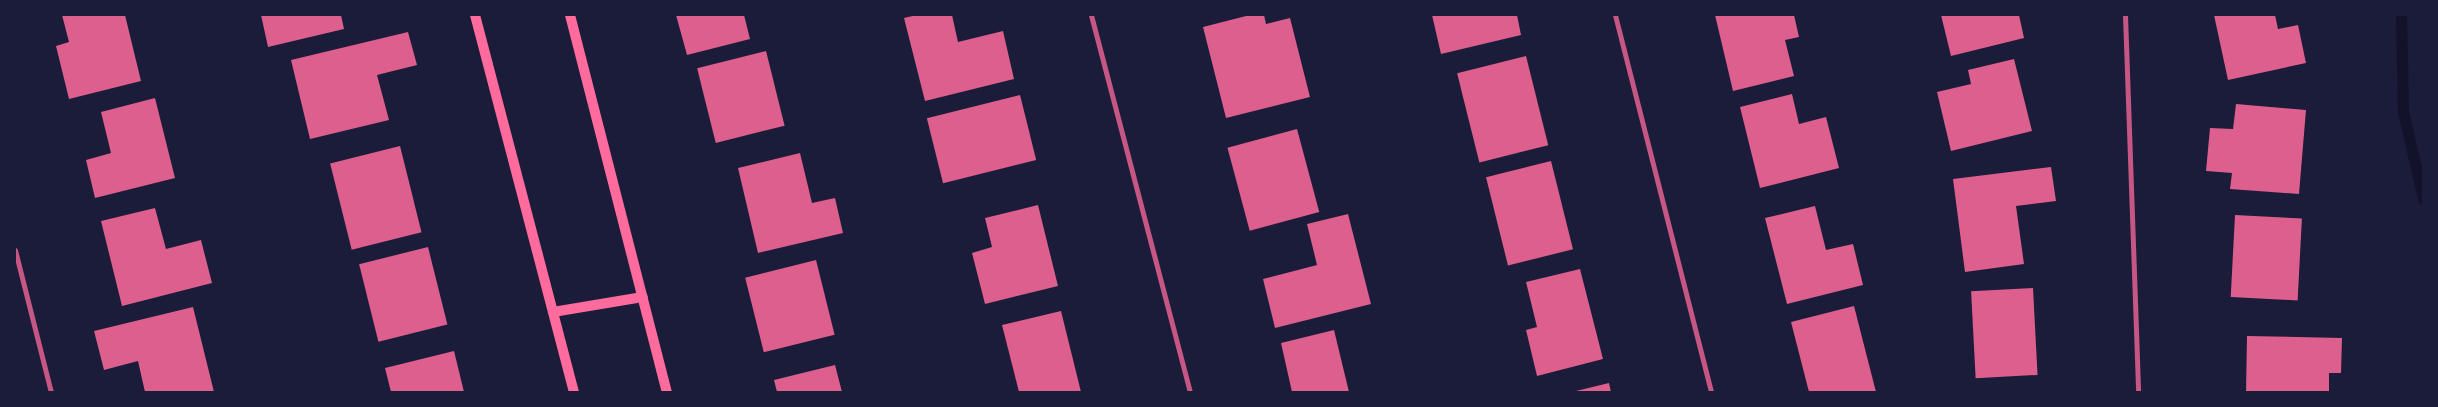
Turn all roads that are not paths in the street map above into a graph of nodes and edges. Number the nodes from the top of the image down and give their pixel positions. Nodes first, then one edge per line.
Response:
1 (475, 15) edge
2 (570, 15) edge
3 (1092, 15) edge
4 (1615, 15) edge
5 (2125, 15) edge
6 (15, 250) edge
7 (643, 297) junction
8 (553, 312) junction
9 (51, 392) edge
10 (574, 392) edge
11 (668, 392) edge
12 (1190, 392) edge
13 (1711, 392) edge
14 (2138, 392) edge

1 - 8 main road
2 - 7 main road
3 - 12 street
4 - 13 street
5 - 14 street
6 - 9 street
7 - 8 main road
7 - 11 main road
8 - 10 main road

